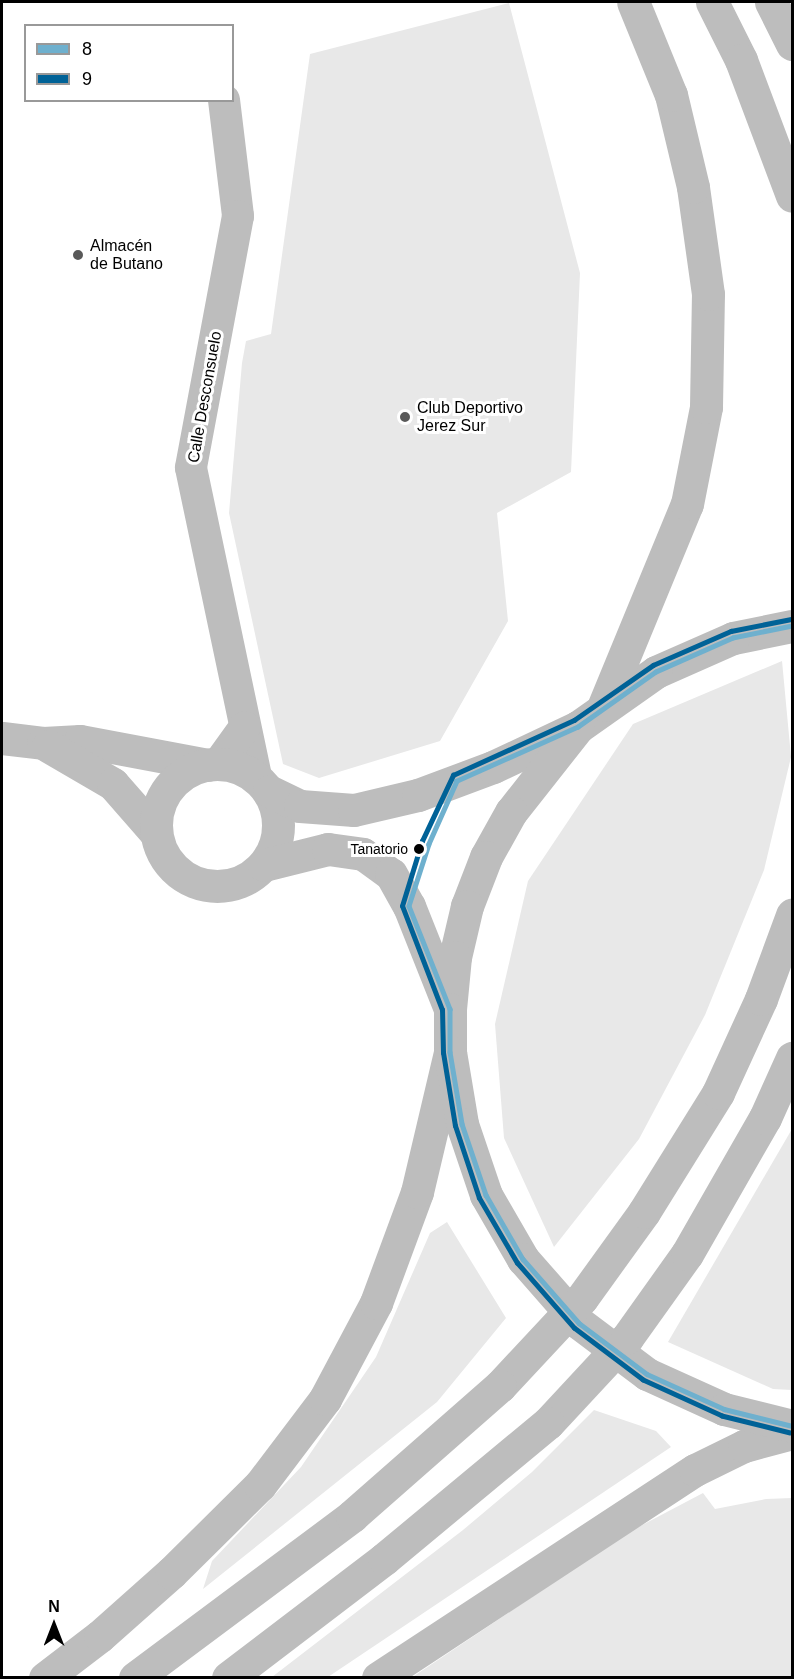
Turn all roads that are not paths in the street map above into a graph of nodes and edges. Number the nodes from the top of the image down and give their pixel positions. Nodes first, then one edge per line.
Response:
1 (712, 2) edge
2 (771, 2) edge
3 (634, 5) edge
4 (792, 44) edge
5 (224, 102) edge
6 (792, 196) edge
7 (792, 626) edge
8 (604, 705) junction
9 (245, 727) junction
10 (578, 727) junction
11 (2, 738) edge
12 (44, 743) junction
13 (214, 764) junction
14 (263, 784) junction
15 (155, 832) junction
16 (264, 865) junction
17 (792, 915) edge
18 (450, 1009) junction
19 (450, 1052) junction
20 (792, 1058) edge
21 (792, 1426) edge
22 (792, 1433) edge
23 (45, 1677) edge
24 (135, 1677) edge
25 (228, 1677) edge
26 (378, 1677) edge

1 - 6 main road
2 - 4 main road
3 - 8 main road
5 - 9 street, Calle Desconsuelo
7 - 8 main road
8 - 10 main road
9 - 13 street
9 - 14 street, Calle Desconsuelo
10 - 14 main road
10 - 18 main road
11 - 12 main road
12 - 13 main road
12 - 15 main road
13 - 14 main road
13 - 15 main road
14 - 16 main road
15 - 16 main road
16 - 18 main road
17 - 24 main road
18 - 19 main road
19 - 21 main road
19 - 23 main road
20 - 25 main road
22 - 26 main road

